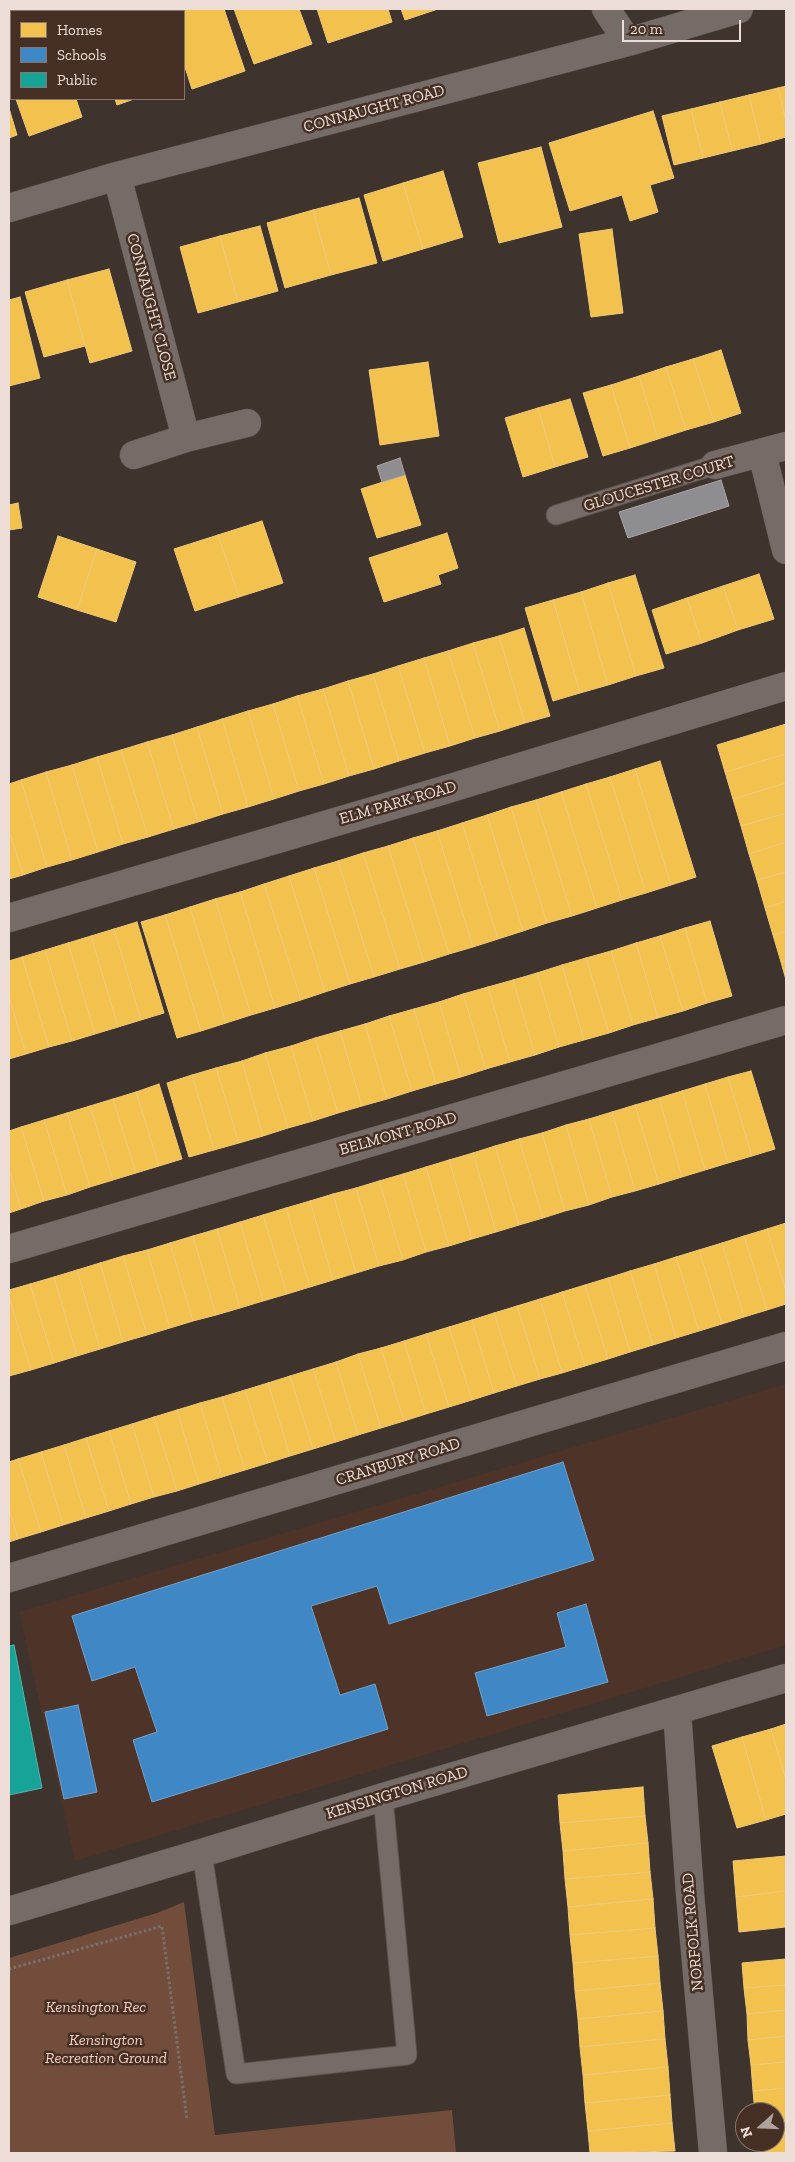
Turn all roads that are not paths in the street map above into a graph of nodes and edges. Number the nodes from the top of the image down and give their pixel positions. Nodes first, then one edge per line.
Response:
1 (606, 9) edge
2 (739, 9) edge
3 (628, 42) junction
4 (116, 176) junction
5 (9, 208) edge
6 (247, 423) dead end
7 (186, 438) junction
8 (774, 449) edge
9 (134, 455) dead end
10 (715, 465) joint
11 (556, 515) dead end
12 (786, 550) edge
13 (786, 686) edge
14 (9, 918) edge
15 (786, 1020) edge
16 (9, 1249) edge
17 (786, 1346) edge
18 (9, 1578) edge
19 (786, 1678) edge
20 (677, 1710) junction
21 (384, 1797) junction
22 (202, 1854) junction
23 (9, 1911) edge
24 (712, 2153) edge

1 - 3 street
2 - 3 street, CONNAUGHT ROAD
3 - 4 street, CONNAUGHT ROAD
4 - 5 street, CONNAUGHT ROAD
4 - 7 street, CONNAUGHT CLOSE
6 - 7 street
7 - 9 street
8 - 10 street, GLOUCESTER COURT
8 - 12 street, GLOUCESTER COURT
10 - 11 lane, GLOUCESTER COURT
13 - 14 street, ELM PARK ROAD
15 - 16 street, BELMONT ROAD
17 - 18 street, CRANBURY ROAD
19 - 20 street, KENSINGTON ROAD
20 - 21 street, KENSINGTON ROAD
20 - 24 street, NORFOLK ROAD
21 - 22 street, KENSINGTON ROAD
21 - 22 lane
22 - 23 street, KENSINGTON ROAD

